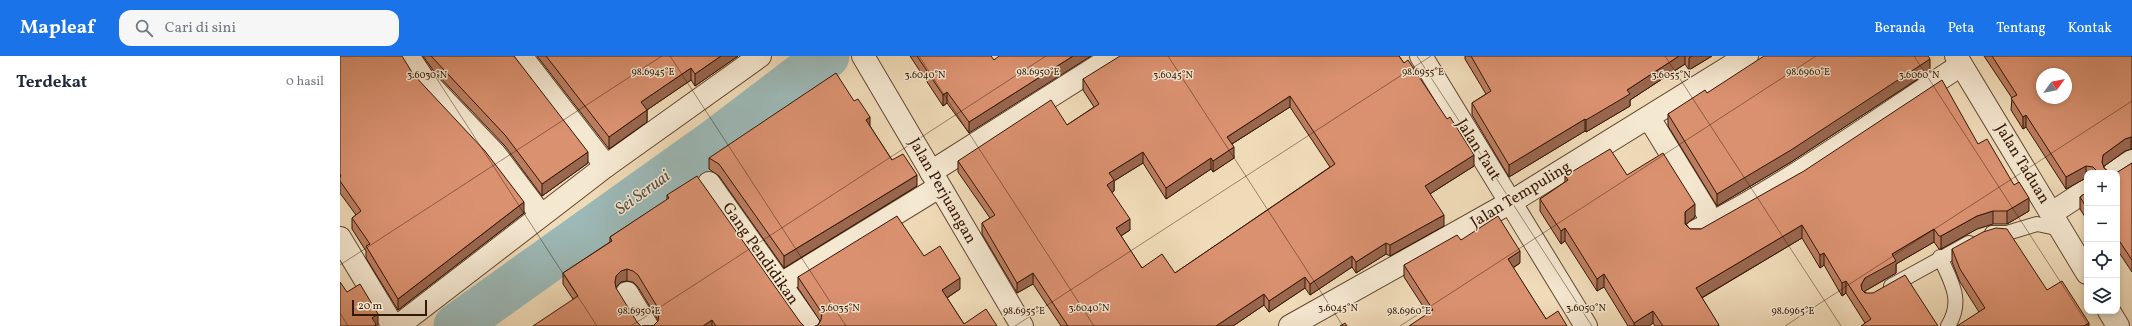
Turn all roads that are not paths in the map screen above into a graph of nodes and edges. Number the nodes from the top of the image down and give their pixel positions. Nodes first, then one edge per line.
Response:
1 (408, 56) edge
2 (521, 56) edge
3 (760, 56) edge
4 (1114, 56) edge
5 (1421, 56) edge
6 (1747, 56) edge
7 (1958, 61) edge
8 (868, 65) edge
9 (1649, 118) junction
10 (2132, 161) edge
11 (606, 166) junction
12 (2118, 170) edge
13 (935, 179) junction
14 (709, 183) dead end
15 (2084, 193) edge
16 (1511, 202) junction
17 (1706, 211) dead end
18 (541, 215) junction
19 (2056, 221) junction
20 (1696, 230) edge
21 (340, 238) edge
22 (1940, 257) junction
23 (2084, 268) edge
24 (781, 284) junction
25 (1882, 291) edge
26 (627, 293) dead end
27 (2111, 314) edge
28 (393, 326) edge
29 (398, 326) edge
30 (647, 326) edge
31 (810, 326) edge
32 (1022, 326) edge
33 (1290, 326) edge
34 (1586, 326) edge
35 (1948, 326) edge
36 (2118, 326) edge

1 - 18 street
2 - 11 street
3 - 11 street
4 - 13 street
5 - 16 street, Jalan Taut
6 - 9 street, Jalan Tempuling
7 - 19 street, Jalan Taduan
7 - 20 street
8 - 13 street, Jalan Perjuangan
9 - 16 street, Jalan Tempuling
9 - 17 street
10 - 12 street
11 - 18 street
13 - 24 street
13 - 32 street, Jalan Perjuangan
14 - 24 street, Gang Pendidikan
15 - 19 street
16 - 33 street, Jalan Tempuling
16 - 34 street, Jalan Taut
18 - 29 street
19 - 22 lane
19 - 23 street, Jalan Taduan
21 - 28 street
22 - 25 lane
22 - 35 lane
24 - 31 street, Gang Pendidikan
26 - 30 street
27 - 36 street

